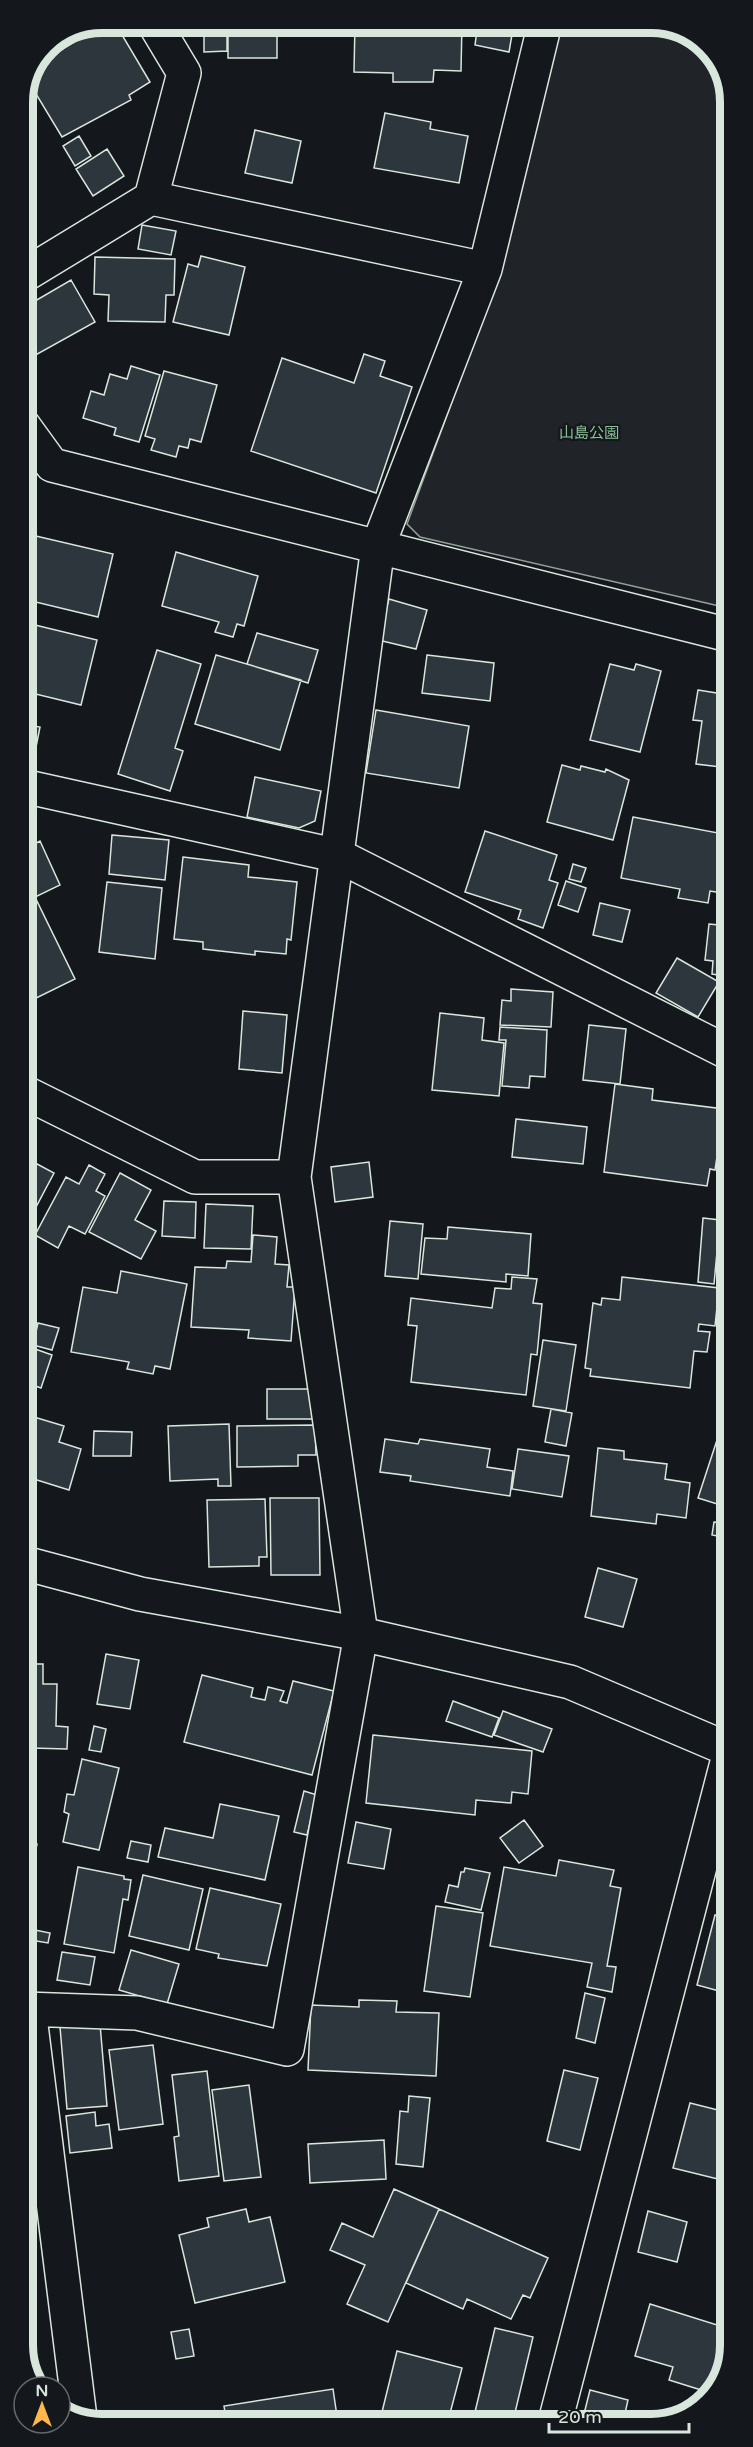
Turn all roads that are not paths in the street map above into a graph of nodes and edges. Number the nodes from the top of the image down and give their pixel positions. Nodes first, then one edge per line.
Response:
1 (160, 33) edge
2 (543, 33) edge
3 (151, 198) junction
4 (485, 269) junction
5 (33, 270) edge
6 (33, 438) edge
7 (378, 546) junction
8 (720, 632) edge
9 (33, 788) edge
10 (339, 856) junction
11 (720, 1048) edge
12 (33, 1096) edge
13 (294, 1177) junction
14 (33, 1565) edge
15 (361, 1634) junction
16 (720, 1746) edge
17 (720, 1788) edge
18 (33, 2009) edge
19 (33, 2055) edge
20 (79, 2410) edge
21 (557, 2414) edge

1 - 3 street
2 - 4 street
3 - 4 street
3 - 5 street
4 - 7 street
6 - 7 street
7 - 8 street
7 - 10 street
9 - 10 street
10 - 11 street
10 - 13 street
12 - 13 street
13 - 15 street
14 - 15 street
15 - 16 street
15 - 18 street
17 - 21 street
19 - 20 street

